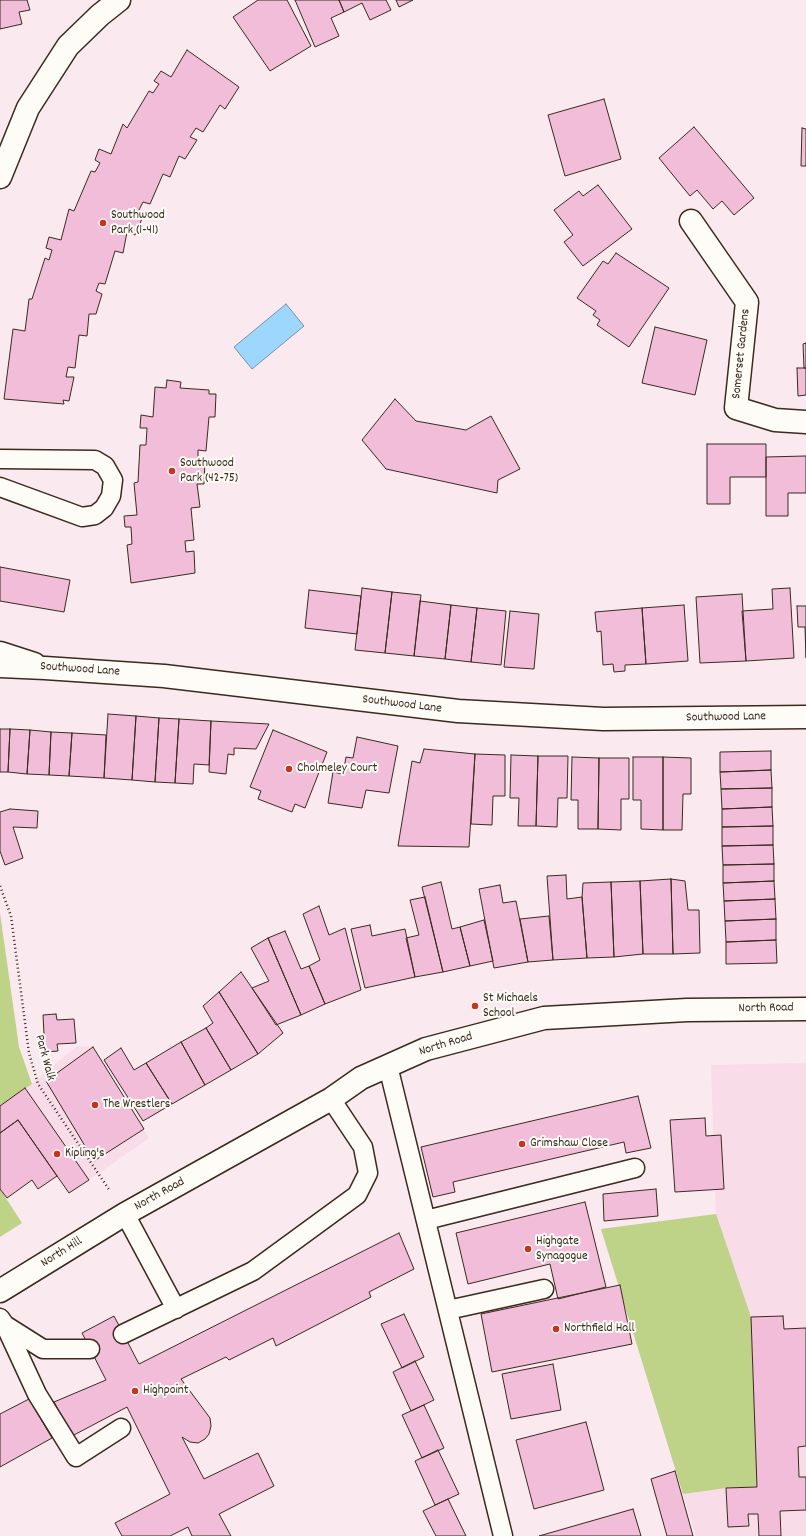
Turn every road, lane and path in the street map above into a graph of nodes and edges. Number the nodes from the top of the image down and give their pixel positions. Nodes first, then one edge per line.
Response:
1 (119, 0) edge
2 (0, 177) edge
3 (691, 221) dead end
4 (806, 422) edge
5 (0, 459) edge
6 (0, 487) edge
7 (0, 653) edge
8 (0, 666) edge
9 (45, 668) junction
10 (806, 717) edge
11 (0, 886) edge
12 (806, 1009) edge
13 (388, 1066) junction
14 (331, 1099) junction
15 (635, 1168) dead end
16 (125, 1214) junction
17 (426, 1220) junction
18 (544, 1289) dead end
19 (0, 1291) edge
20 (176, 1309) junction
21 (448, 1310) junction
22 (3, 1321) edge
23 (123, 1334) dead end
24 (90, 1349) dead end
25 (121, 1428) dead end
26 (503, 1536) edge

1 - 2 main road
3 - 4 main road, Somerset Gardens
5 - 6 lane
7 - 9 main road
8 - 9 main road, Southwood Lane
9 - 10 main road, Southwood Lane
11 - 16 path, Park Walk
12 - 13 main road, North Road
13 - 14 main road, North Road
13 - 17 lane
14 - 16 main road, North Road
14 - 20 lane
15 - 17 lane
16 - 19 main road, North Hill
16 - 20 lane
17 - 21 lane
18 - 21 lane
20 - 23 lane
21 - 26 lane
22 - 24 lane
22 - 25 lane

